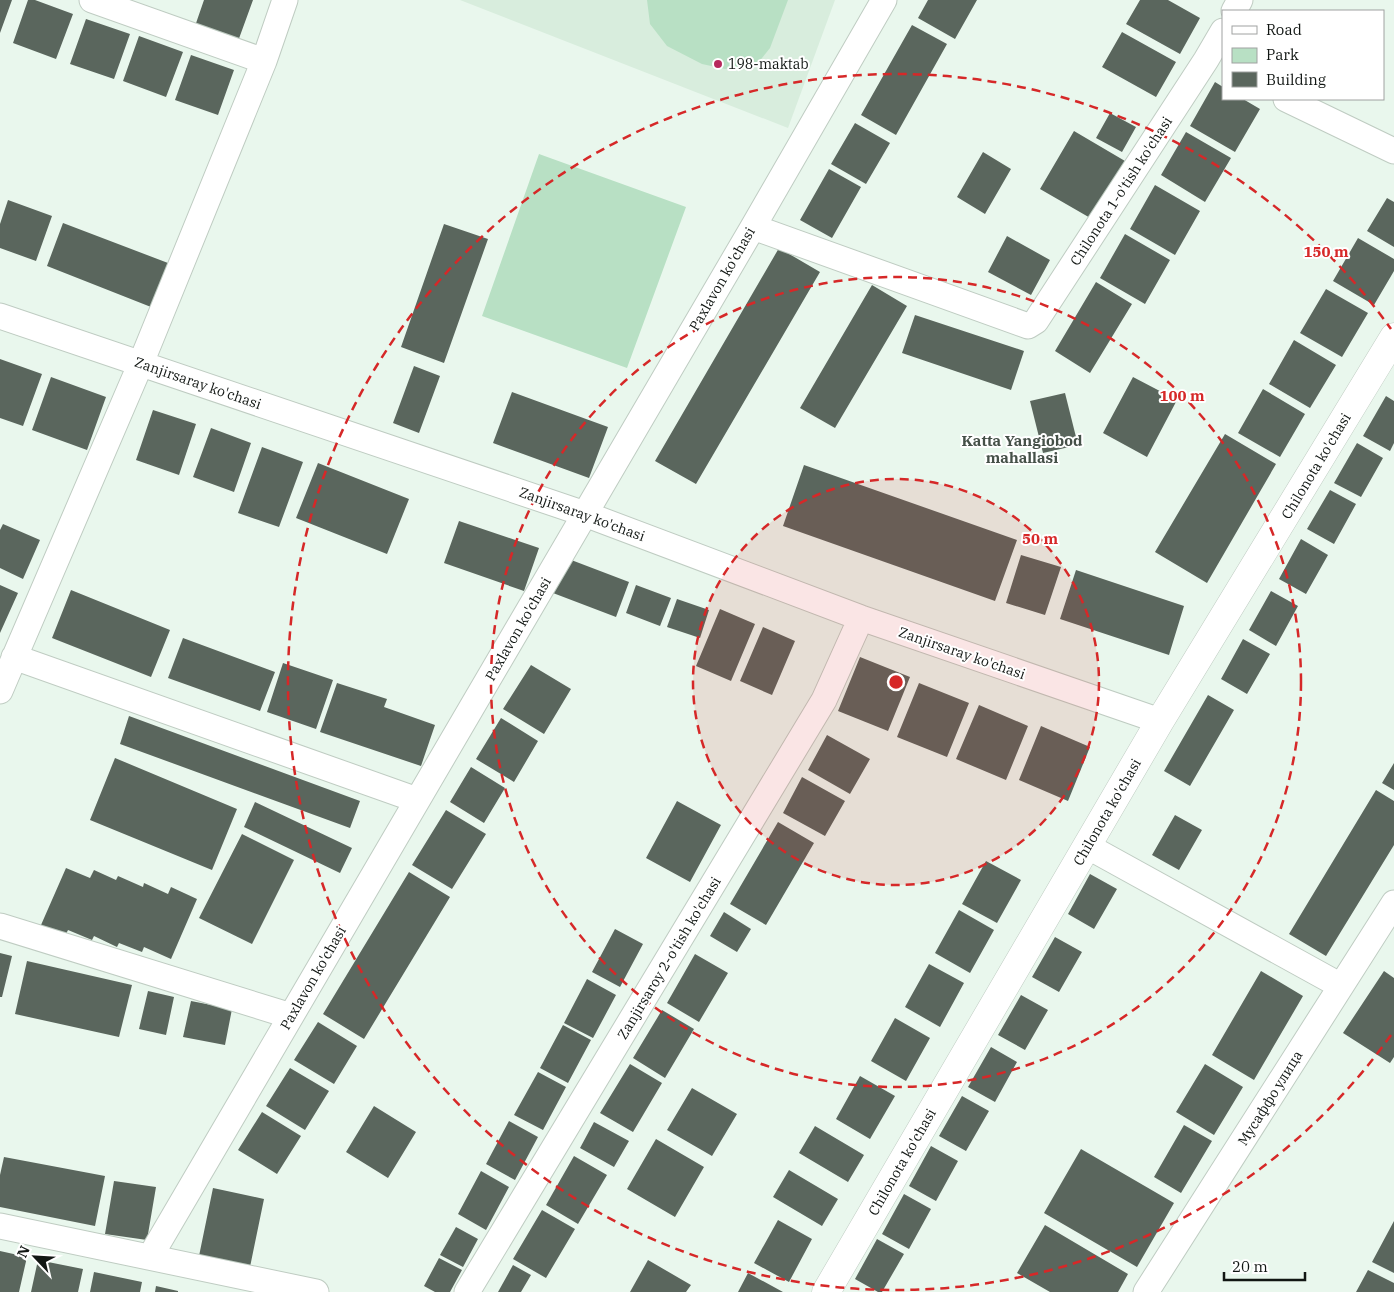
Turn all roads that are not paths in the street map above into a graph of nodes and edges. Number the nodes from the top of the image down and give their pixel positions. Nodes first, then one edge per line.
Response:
1 (92, 0) edge
2 (285, 0) edge
3 (884, 0) edge
4 (1222, 35) edge
5 (264, 61) junction
6 (1215, 64) edge
7 (1288, 100) edge
8 (1394, 151) edge
9 (753, 228) junction
10 (0, 316) edge
11 (1394, 337) edge
12 (141, 363) junction
13 (585, 514) junction
14 (861, 618) junction
15 (14, 657) junction
16 (0, 691) edge
17 (1160, 721) junction
18 (417, 800) junction
19 (1087, 846) junction
20 (1394, 903) edge
21 (0, 926) edge
22 (1341, 986) junction
23 (291, 1016) junction
24 (0, 1226) edge
25 (150, 1257) junction
26 (316, 1292) edge
27 (467, 1292) edge
28 (826, 1292) edge
29 (1146, 1292) edge

1 - 5 street
2 - 5 street
3 - 9 street, Paxlavon ko'chasi
4 - 6 street, Chilonota 1-o'tish ko'chasi
5 - 12 street
6 - 9 street, Chilonota 1-o'tish ko'chasi
7 - 8 street
9 - 13 street, Paxlavon ko'chasi
10 - 12 street, Zanjirsaray ko'chasi
11 - 17 street, Chilonota ko'chasi
12 - 13 street, Zanjirsaray ko'chasi
12 - 15 street
13 - 14 street, Zanjirsaray ko'chasi
13 - 18 street, Paxlavon ko'chasi
14 - 17 street, Zanjirsaray ko'chasi
14 - 27 street, Zanjirsaroy 2-o'tish ko'chasi
15 - 16 street
15 - 18 street
17 - 19 street, Chilonota ko'chasi
18 - 23 street, Paxlavon ko'chasi
19 - 22 street
19 - 28 street, Chilonota ko'chasi
20 - 22 street, Мусаффо улица
21 - 23 street
22 - 29 street, Мусаффо улица
23 - 25 street, Paxlavon ko'chasi
24 - 25 street
25 - 26 street

